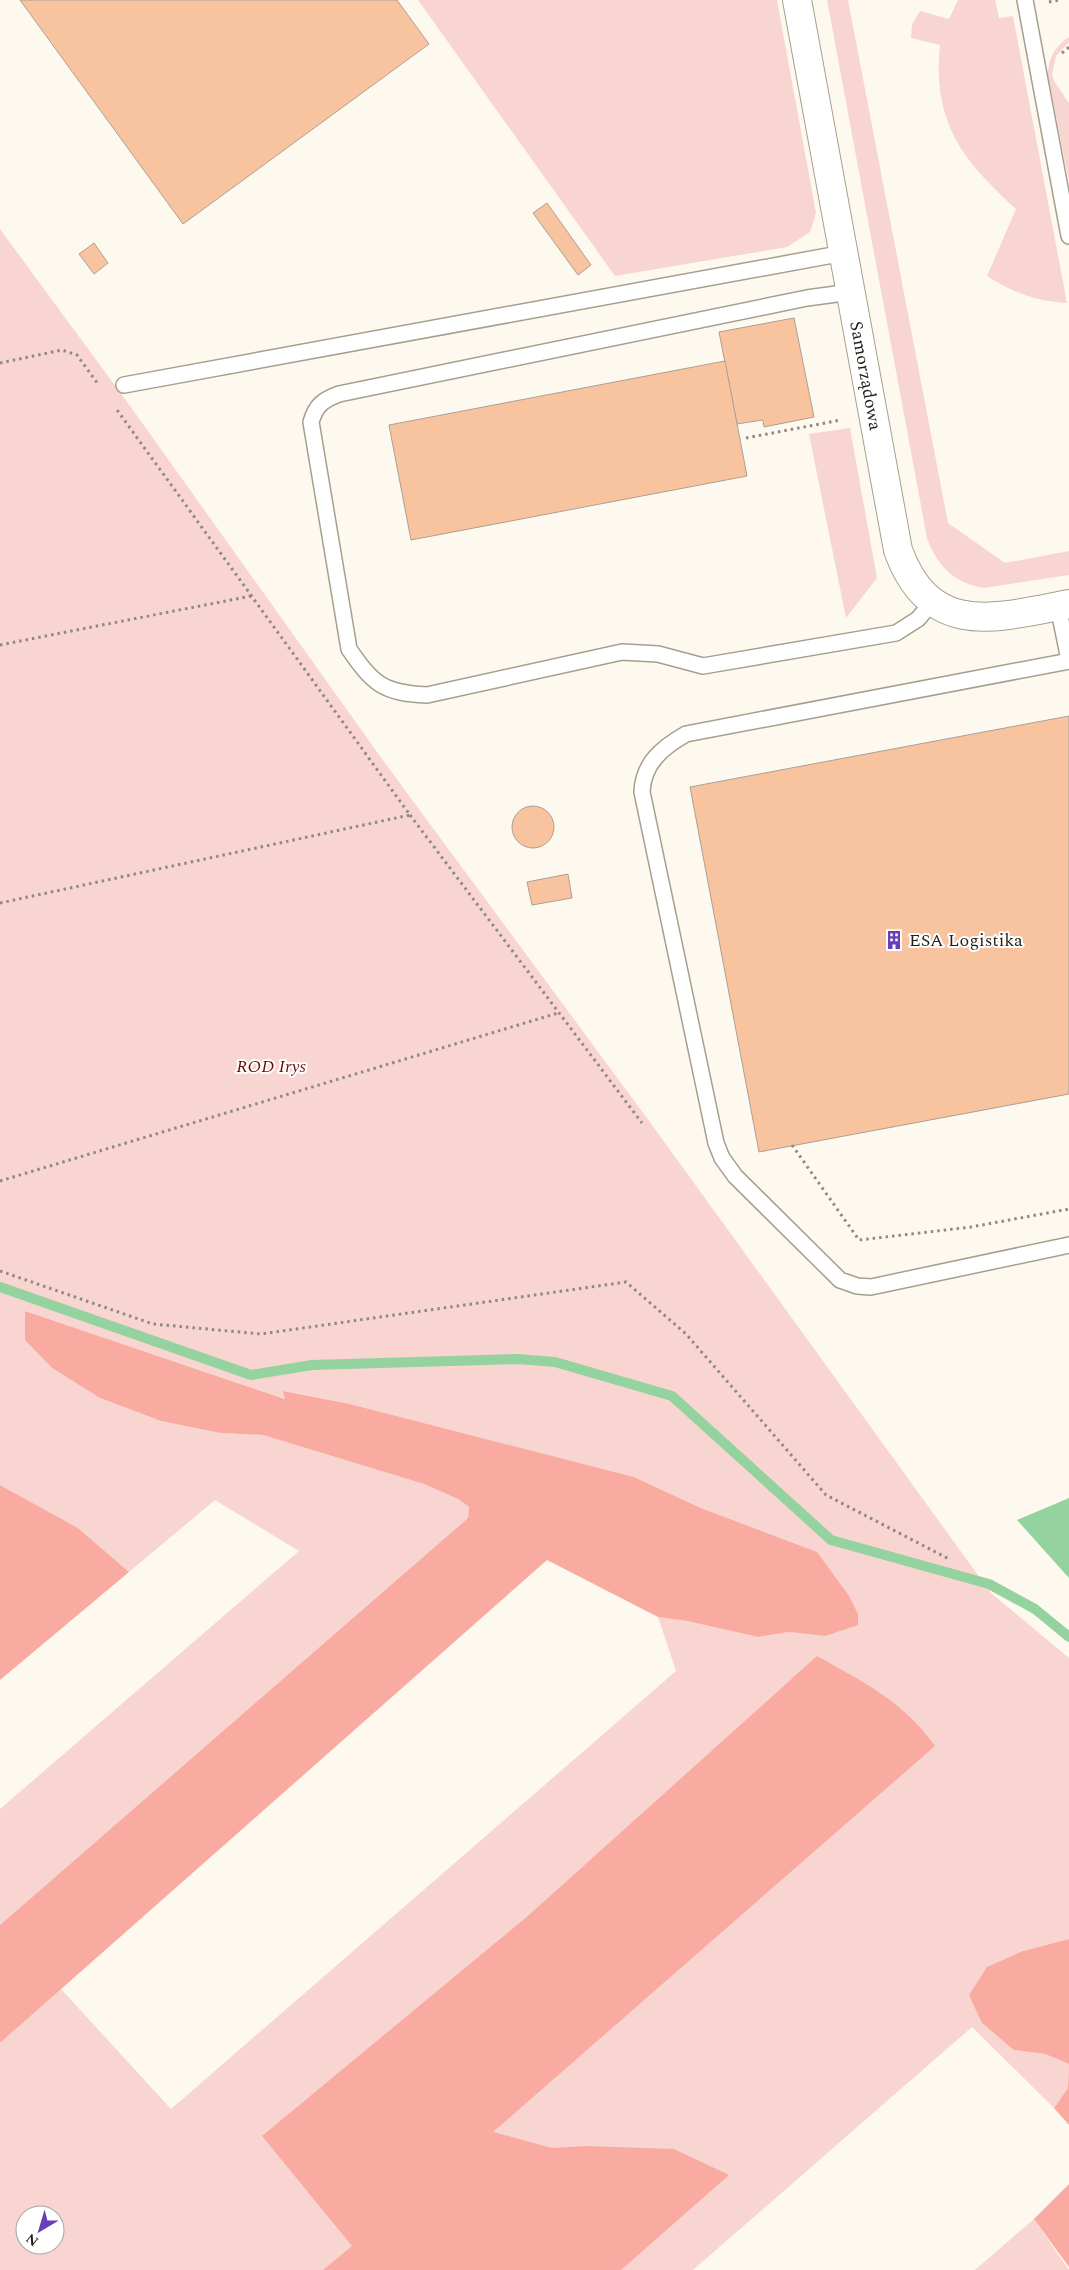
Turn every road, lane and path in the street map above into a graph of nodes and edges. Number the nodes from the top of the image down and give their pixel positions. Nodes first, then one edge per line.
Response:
1 (796, 0) edge
2 (1025, 0) edge
3 (1069, 236) edge
4 (844, 253) junction
5 (851, 292) junction
6 (0, 362) edge
7 (124, 385) dead end
8 (100, 387) dead end
9 (112, 403) dead end
10 (848, 419) dead end
11 (746, 438) dead end
12 (251, 596) junction
13 (933, 601) junction
14 (1063, 605) edge
15 (0, 645) edge
16 (1069, 660) edge
17 (410, 815) junction
18 (0, 903) edge
19 (558, 1013) junction
20 (642, 1123) dead end
21 (792, 1145) dead end
22 (0, 1181) edge
23 (1069, 1209) edge
24 (1069, 1245) edge
25 (0, 1271) edge
26 (949, 1559) dead end

1 - 4 street, Samorządowa
2 - 3 lane
4 - 5 street, Samorządowa
4 - 7 lane
5 - 13 street, Samorządowa
5 - 13 lane
6 - 8 path
9 - 12 path
10 - 11 path
12 - 15 path
12 - 17 path
13 - 14 street, Samorządowa
14 - 16 lane
16 - 24 lane
17 - 18 path
17 - 19 path
19 - 20 path
19 - 22 path
21 - 23 path
25 - 26 path

